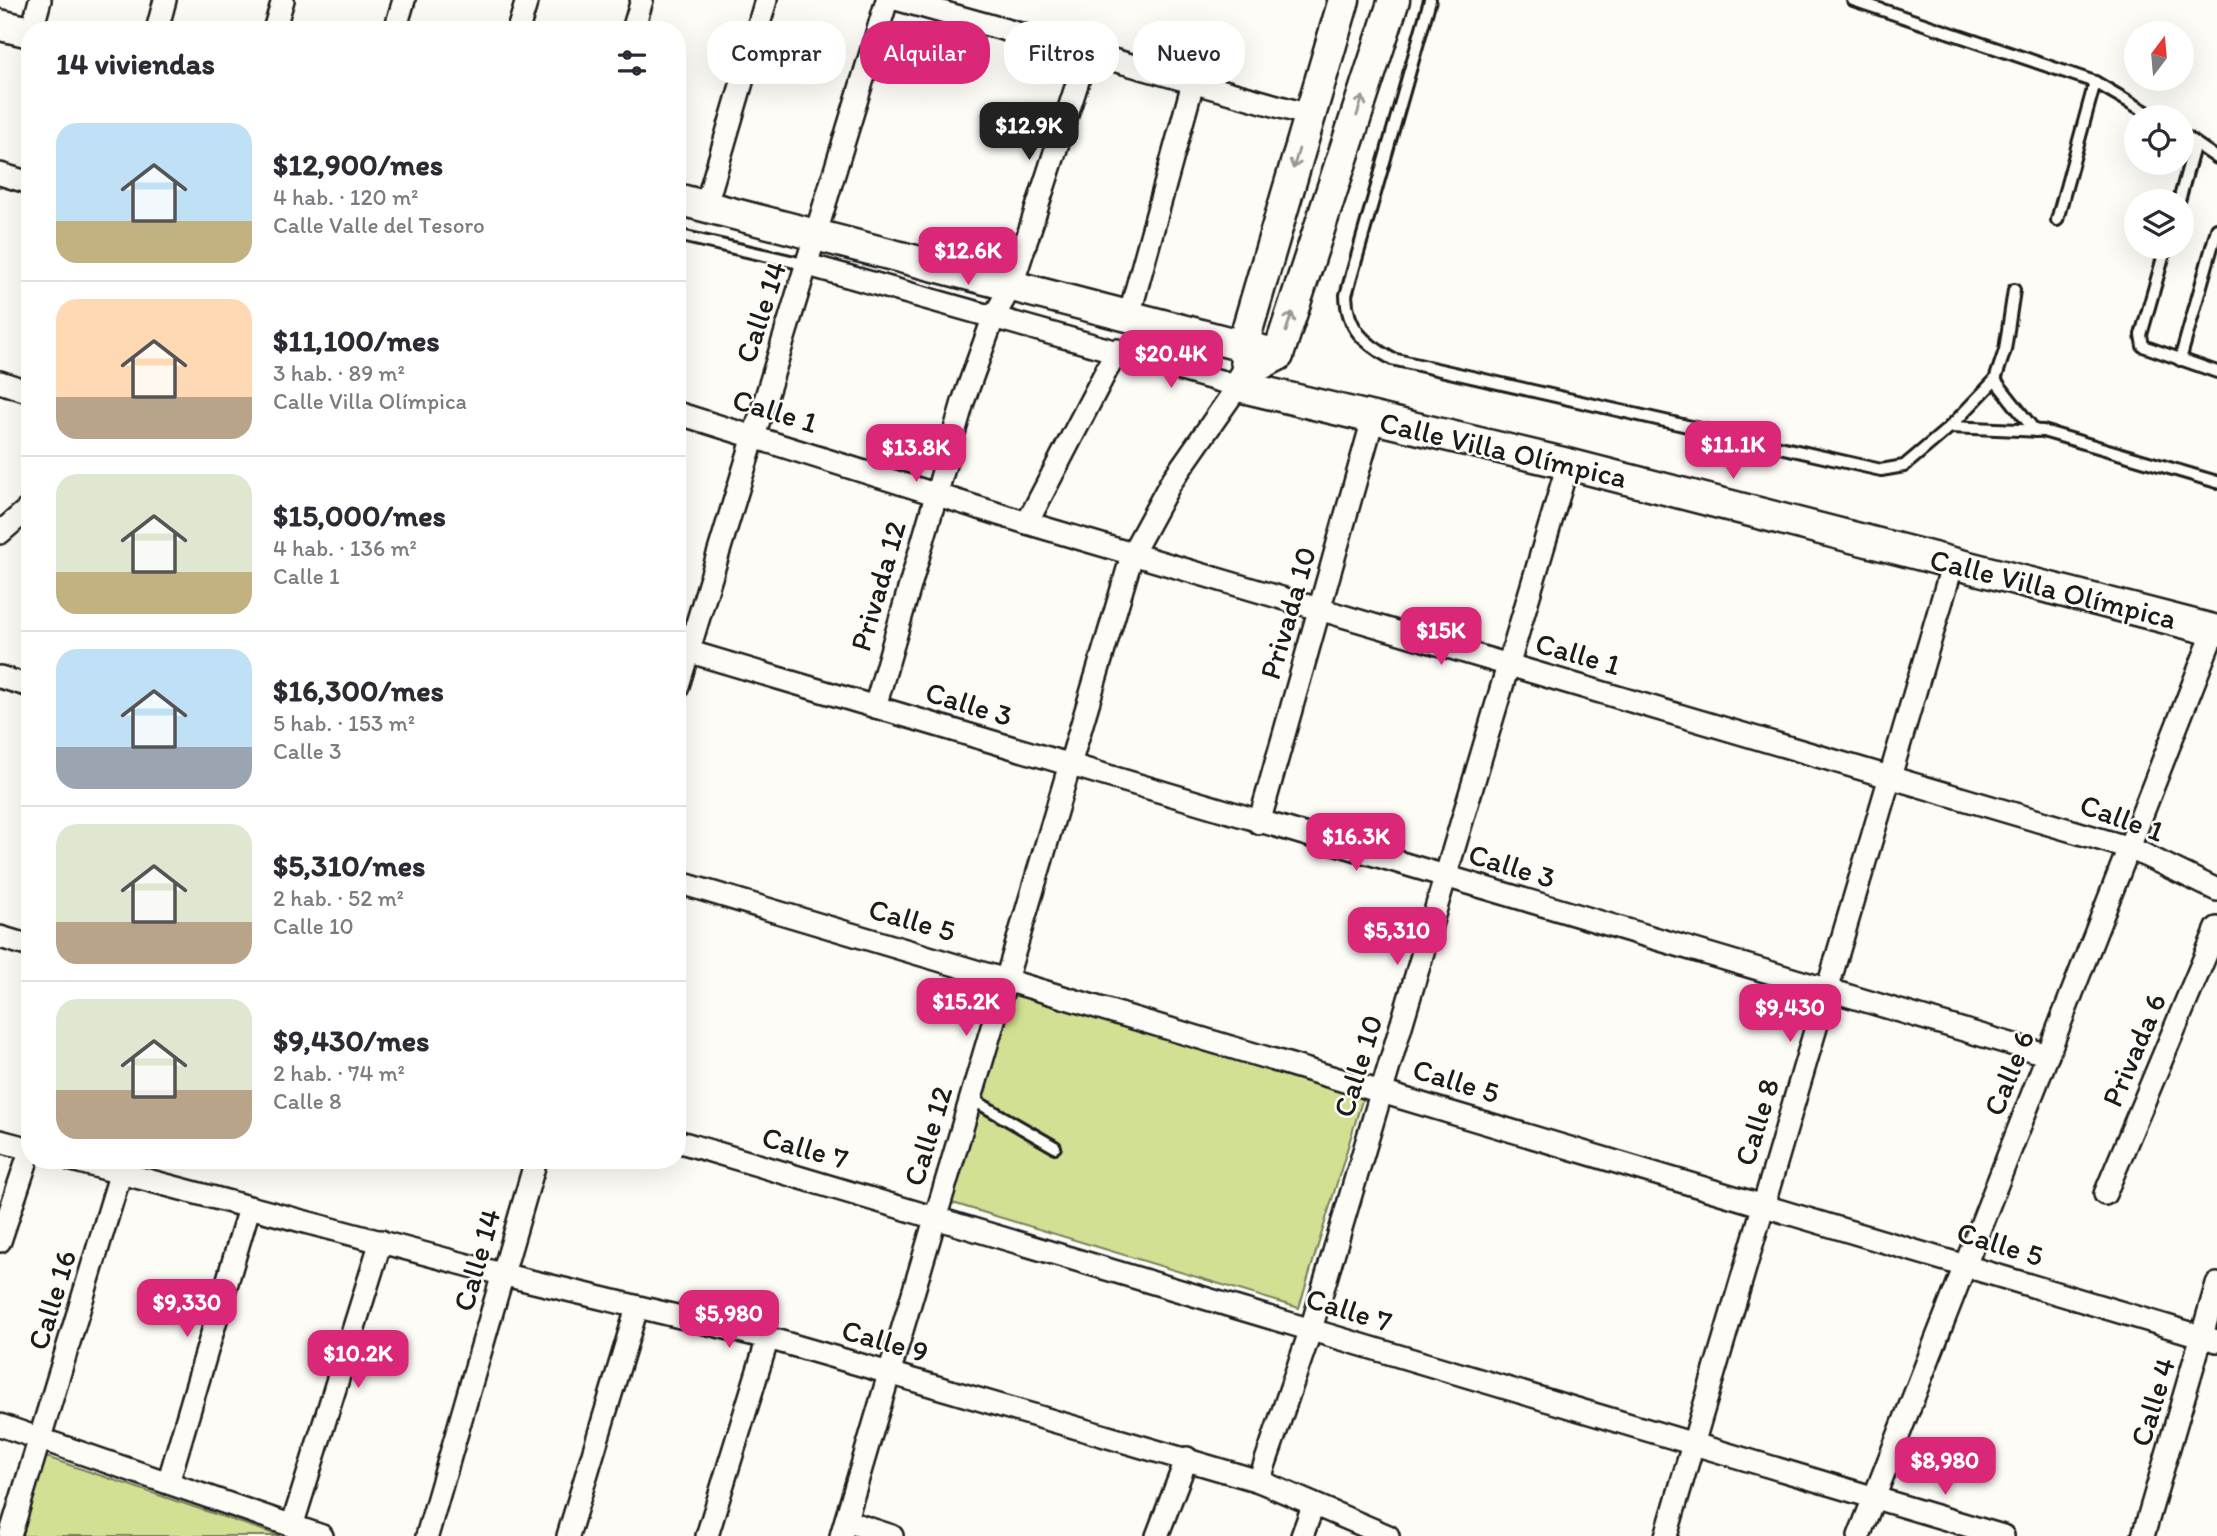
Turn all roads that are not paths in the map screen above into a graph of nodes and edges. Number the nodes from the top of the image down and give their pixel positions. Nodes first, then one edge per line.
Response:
1 (40, 0) edge
2 (165, 0) edge
3 (283, 0) edge
4 (404, 0) edge
5 (527, 0) edge
6 (642, 0) edge
7 (766, 0) edge
8 (887, 0) edge
9 (898, 0) edge
10 (1430, 0) edge
11 (1853, 0) edge
12 (1339, 1) edge
13 (1392, 8) edge
14 (34, 21) edge
15 (159, 21) edge
16 (277, 21) edge
17 (398, 21) edge
18 (521, 21) edge
19 (636, 21) edge
20 (0, 25) edge
21 (21, 29) edge
22 (1004, 30) edge
23 (2095, 82) junction
24 (1077, 84) edge
25 (1193, 84) edge
26 (1197, 84) edge
27 (2134, 105) edge
28 (1309, 115) junction
29 (2195, 143) joint
30 (2217, 158) edge
31 (0, 174) edge
32 (21, 180) edge
33 (2182, 189) edge
34 (692, 202) edge
35 (2057, 220) dead end
36 (2217, 229) edge
37 (817, 235) junction
38 (686, 237) edge
39 (2163, 259) edge
40 (808, 265) junction
41 (1012, 285) junction
42 (2014, 290) dead end
43 (994, 316) junction
44 (1129, 316) junction
45 (1117, 350) junction
46 (2180, 360) junction
47 (1243, 368) junction
48 (2217, 372) edge
49 (1996, 380) junction
50 (0, 382) edge
51 (21, 389) edge
52 (686, 415) edge
53 (1373, 419) junction
54 (1950, 427) junction
55 (2035, 431) junction
56 (752, 435) junction
57 (1568, 464) junction
58 (2217, 482) edge
59 (935, 494) junction
60 (21, 515) edge
61 (1027, 523) junction
62 (0, 533) edge
63 (1133, 552) junction
64 (1953, 564) junction
65 (1320, 610) junction
66 (2215, 631) edge
67 (686, 641) edge
68 (686, 651) edge
69 (1507, 665) junction
70 (0, 677) edge
71 (21, 683) edge
72 (875, 707) junction
73 (1069, 765) junction
74 (1892, 778) junction
75 (1259, 823) junction
76 (2130, 848) junction
77 (1445, 877) junction
78 (686, 885) edge
79 (2217, 890) edge
80 (2217, 928) edge
81 (0, 937) edge
82 (21, 943) edge
83 (1006, 978) junction
84 (1828, 990) junction
85 (2048, 1055) junction
86 (1382, 1090) junction
87 (970, 1098) junction
88 (0, 1142) edge
89 (686, 1144) edge
90 (1055, 1147) dead end
91 (21, 1148) edge
92 (24, 1169) edge
93 (121, 1169) edge
94 (128, 1169) edge
95 (534, 1169) edge
96 (2105, 1194) dead end
97 (1764, 1204) junction
98 (250, 1208) junction
99 (935, 1217) junction
100 (0, 1241) edge
101 (381, 1241) junction
102 (1966, 1264) junction
103 (505, 1275) junction
104 (2217, 1284) edge
105 (637, 1308) junction
106 (1311, 1329) junction
107 (768, 1338) junction
108 (2210, 1339) edge
109 (889, 1373) junction
110 (0, 1426) edge
111 (41, 1440) junction
112 (1693, 1444) junction
113 (1187, 1458) junction
114 (1259, 1481) junction
115 (168, 1483) junction
116 (1875, 1498) junction
117 (1313, 1506) junction
118 (292, 1526) junction
119 (843, 1529) edge
120 (10, 1536) edge
121 (322, 1536) edge
122 (427, 1536) edge
123 (568, 1536) edge
124 (707, 1536) edge
125 (892, 1536) edge
126 (1157, 1536) edge
127 (1302, 1536) edge
128 (1388, 1536) edge
129 (1666, 1536) edge
130 (1859, 1536) edge
131 (2003, 1536) edge
132 (2143, 1536) edge

1 - 14 street
2 - 15 street
3 - 16 street
4 - 17 street
5 - 18 street
6 - 19 street
7 - 34 street
8 - 37 street, Calle 14
9 - 22 street
10 - 54 lane
11 - 23 lane
12 - 13 street
12 - 28 street
47 -> 13 street
20 - 21 street
23 - 27 lane
23 - 35 lane
24 - 41 street, Privada 12
25 - 44 street
26 - 28 street
28 -> 47 street
29 - 30 lane
29 - 33 lane
31 - 32 street
34 - 37 street, Calle Villa Olímpica
36 - 46 lane
37 - 40 street, Calle 14
37 - 41 street, Calle Villa Olímpica
38 - 40 lane
39 - 46 lane
40 - 43 street
40 - 56 street, Calle 14
41 - 43 street, Privada 12
41 - 44 street, Calle Villa Olímpica
42 - 49 lane
43 - 45 street
43 - 59 street, Privada 12
44 - 47 street, Calle Villa Olímpica
45 - 47 street
45 - 61 street
46 - 48 lane
47 - 53 street, Calle Villa Olímpica
47 - 63 street, Calle 12
49 - 54 lane
49 - 55 lane
50 - 51 street
52 - 56 street, Calle 1
53 - 57 street, Calle Villa Olímpica
53 - 65 street, Privada 10
54 - 55 lane
55 - 58 lane
56 - 59 street, Calle 1
56 - 67 street, Calle 14
57 - 64 street, Calle Villa Olímpica
57 - 69 street, Calle 10
59 - 61 street, Calle 1
59 - 72 street, Privada 12
60 - 62 street
61 - 63 street, Calle 1
63 - 65 street, Calle 1
63 - 73 street, Calle 12
64 - 66 street, Calle Villa Olímpica
64 - 74 street, Calle 8
65 - 69 street, Calle 1
65 - 75 street, Privada 10
66 - 76 street, Calle 6
68 - 72 street, Calle 3
69 - 74 street, Calle 1
69 - 77 street, Calle 10
70 - 71 street
72 - 73 street, Calle 3
73 - 75 street, Calle 3
73 - 83 street, Calle 12
74 - 76 street, Calle 1
74 - 84 street, Calle 8
75 - 77 street, Calle 3
76 - 79 street, Calle 1
76 - 85 street, Calle 6
77 - 84 street, Calle 3
77 - 86 street, Calle 10
78 - 83 street, Calle 5
80 - 96 street, Privada 6
81 - 82 street
83 - 86 street, Calle 5
83 - 87 street, Calle 12
84 - 85 street, Calle 3
84 - 97 street, Calle 8
85 - 102 street, Calle 6
86 - 97 street, Calle 5
86 - 106 street, Calle 10
87 - 90 lane
87 - 99 street, Calle 12
88 - 91 street
89 - 99 street, Calle 7
92 - 100 street
93 - 111 street, Calle 16
94 - 98 street, Calle 9
95 - 103 street, Calle 14
97 - 102 street, Calle 5
97 - 112 street, Calle 8
98 - 101 street, Calle 9
98 - 115 street
99 - 106 street, Calle 7
99 - 109 street, Calle 12
101 - 103 street, Calle 9
101 - 118 street
102 - 108 street, Calle 5
102 - 116 street, Calle 6
103 - 105 street, Calle 9
103 - 122 street, Calle 14
104 - 108 street, Calle 4
105 - 107 street, Calle 9
105 - 123 street
106 - 112 street, Calle 7
106 - 114 street, Calle 10
107 - 109 street, Calle 9
107 - 124 street
108 - 132 street, Calle 4
109 - 113 street, Calle 9
109 - 119 street, Calle 12
110 - 111 street
111 - 115 street
111 - 120 street, Calle 16
112 - 116 street, Calle 7
112 - 129 street, Calle 8
113 - 114 street, Calle 9
113 - 126 street
114 - 117 street, Calle 9
115 - 118 street
116 - 130 street, Calle 6
116 - 131 street, Calle 7
117 - 127 street
117 - 128 street, Calle 9
118 - 121 street
119 - 125 street

